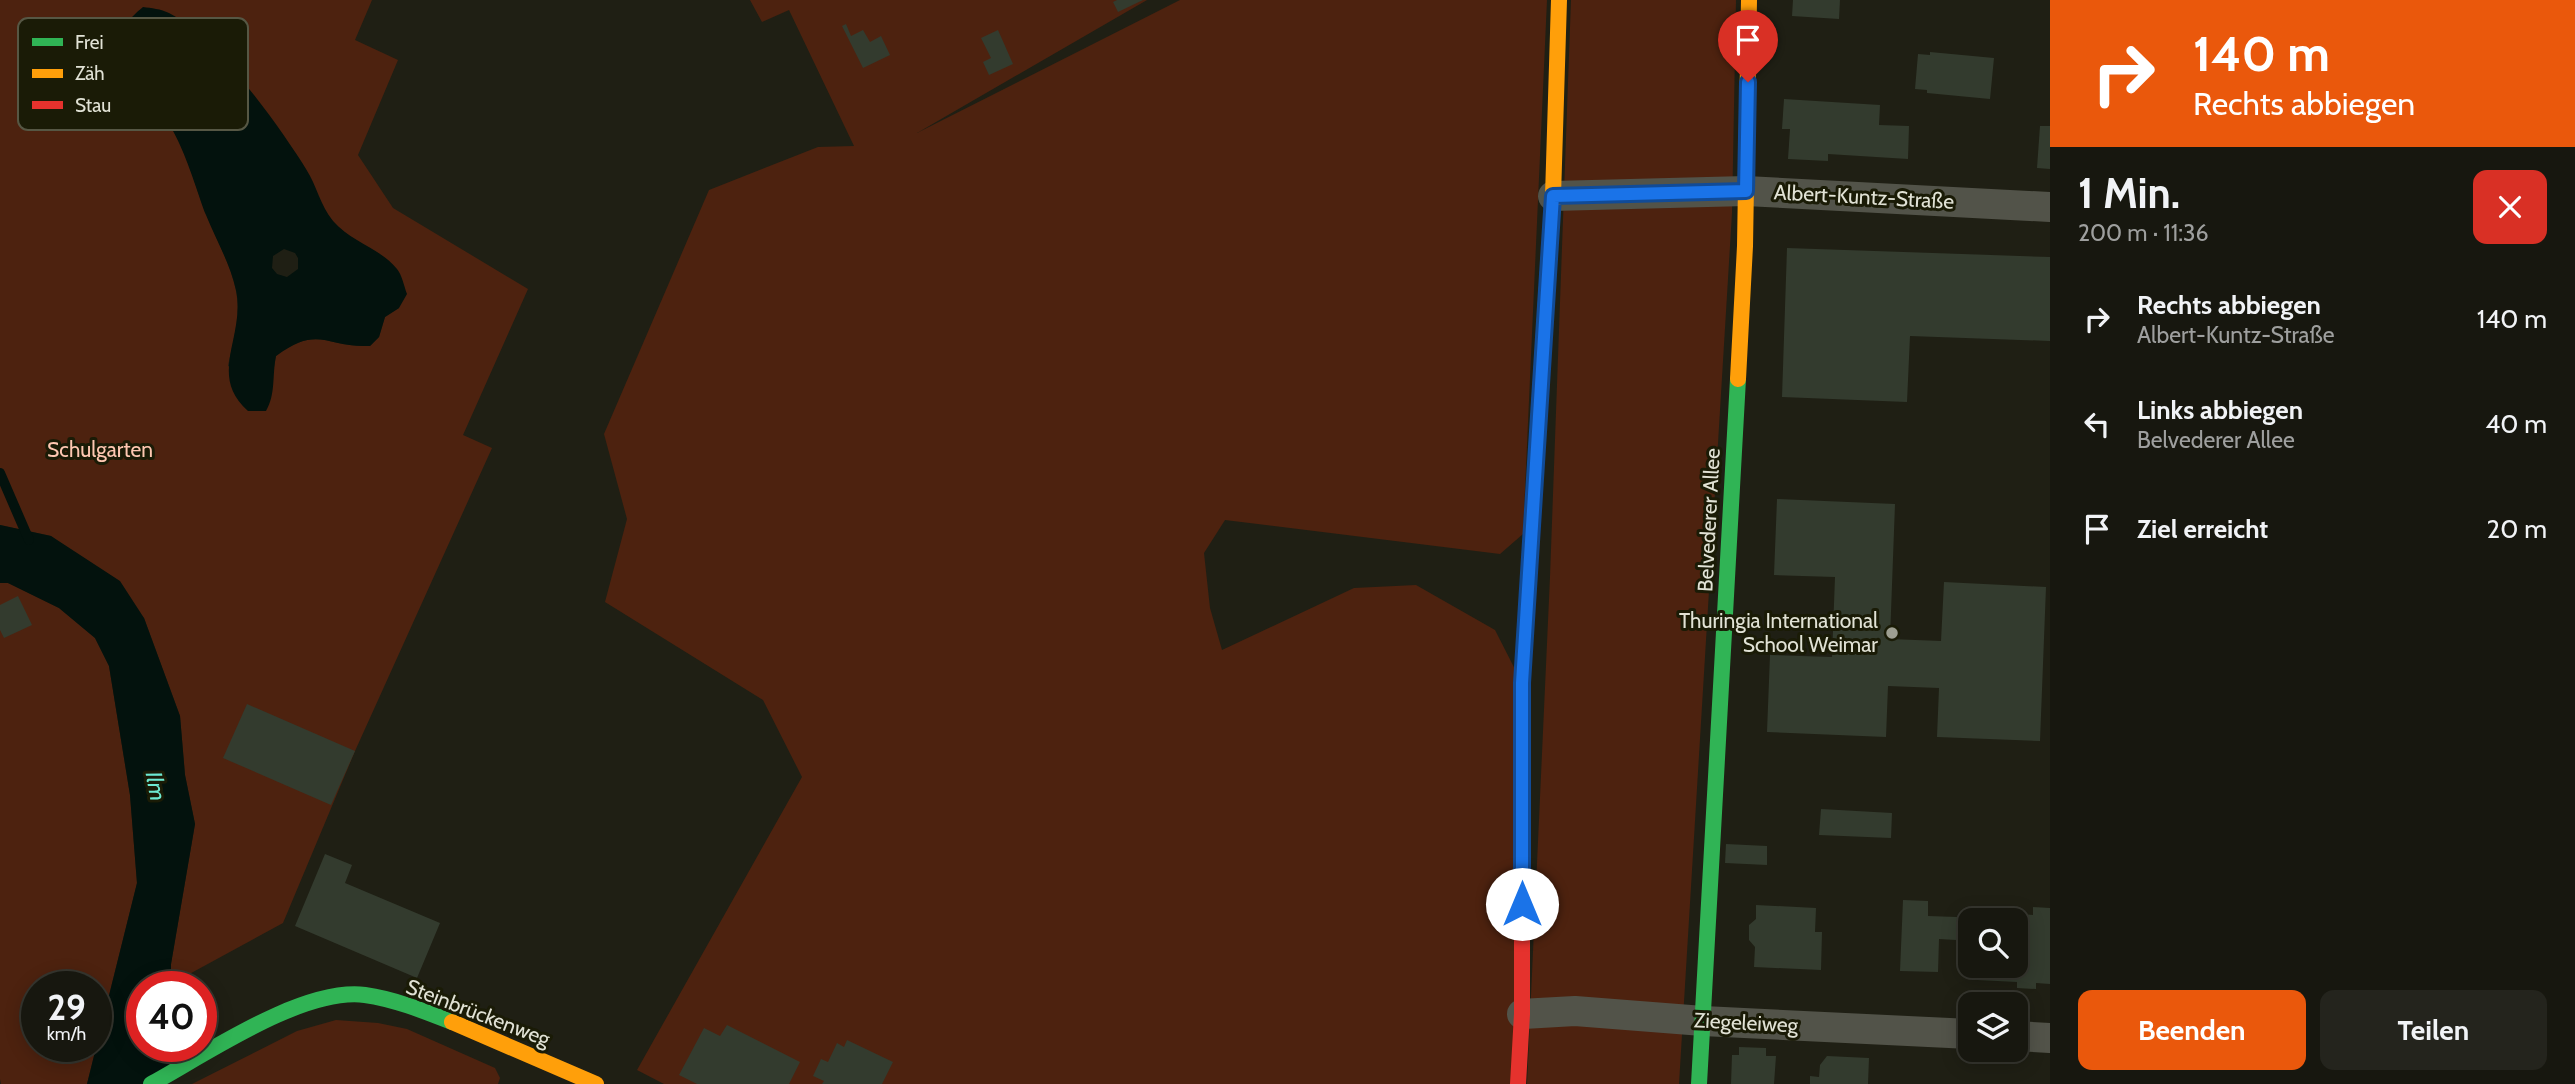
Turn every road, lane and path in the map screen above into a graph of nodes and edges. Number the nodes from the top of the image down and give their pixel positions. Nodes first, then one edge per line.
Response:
1 (1559, 0) edge
2 (1749, 0) edge
3 (1746, 191) junction
4 (1553, 196) junction
5 (2050, 207) edge
6 (1522, 1014) junction
7 (1703, 1021) junction
8 (1958, 1033) edge
9 (2028, 1037) edge
10 (2050, 1038) edge
11 (151, 1084) edge
12 (596, 1084) edge
13 (1518, 1084) edge
14 (1699, 1084) edge

1 - 4 street
2 - 3 street, Belvederer Allee
3 - 4 street, Albert-Kuntz-Straße
3 - 5 street, Albert-Kuntz-Straße
3 - 7 street, Belvederer Allee
4 - 6 street
6 - 7 street, Ziegeleiweg
6 - 13 street
7 - 8 street, Ziegeleiweg
7 - 14 street, Belvederer Allee
9 - 10 street
11 - 12 street, Steinbrückenweg

